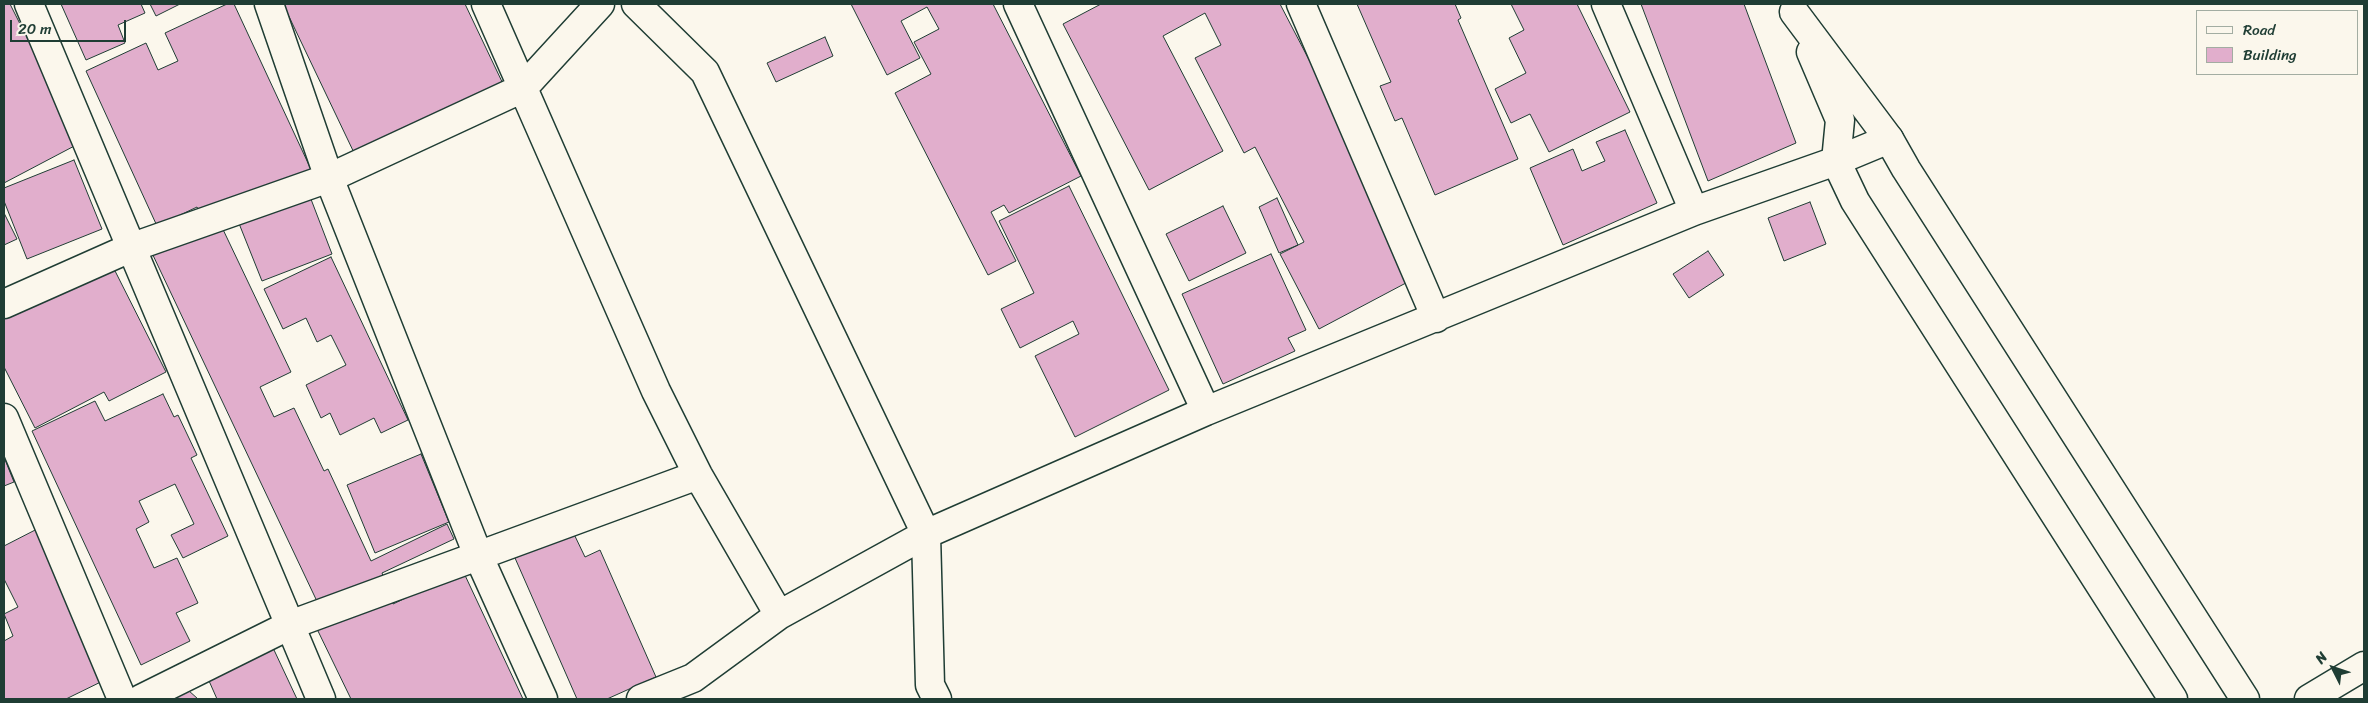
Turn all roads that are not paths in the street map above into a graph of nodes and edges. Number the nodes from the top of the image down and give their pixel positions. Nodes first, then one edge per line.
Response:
1 (29, 4) edge
2 (268, 4) edge
3 (486, 4) edge
4 (600, 4) edge
5 (636, 4) edge
6 (1018, 4) edge
7 (1301, 4) edge
8 (1606, 4) edge
9 (1793, 8) edge
10 (523, 88) junction
11 (1889, 139) junction
12 (1836, 161) junction
13 (329, 178) junction
14 (1694, 210) junction
15 (130, 248) junction
16 (4, 304) edge
17 (1436, 318) junction
18 (1206, 411) junction
19 (4, 418) edge
20 (698, 475) junction
21 (926, 534) junction
22 (478, 555) junction
23 (779, 615) junction
24 (290, 624) junction
25 (2364, 666) edge
26 (122, 699) edge
27 (141, 699) edge
28 (320, 699) edge
29 (542, 699) edge
30 (641, 699) edge
31 (937, 699) edge
32 (2174, 699) edge
33 (2245, 699) edge
34 (2309, 699) edge

1 - 15 street
2 - 13 street
3 - 10 street
4 - 10 street
5 - 21 street
6 - 18 street
7 - 17 street
8 - 14 street
9 - 11 street
9 - 12 street
10 - 13 street
10 - 20 street
11 - 12 street
11 - 33 street
12 - 14 street
12 - 32 street
13 - 15 street
13 - 22 street
14 - 17 street
15 - 16 street
15 - 24 street
17 - 18 street
18 - 21 street
19 - 26 street
20 - 22 street
20 - 23 street
21 - 23 street
21 - 31 street
22 - 24 street
22 - 29 street
23 - 30 street
24 - 27 street
24 - 28 street
25 - 34 street

